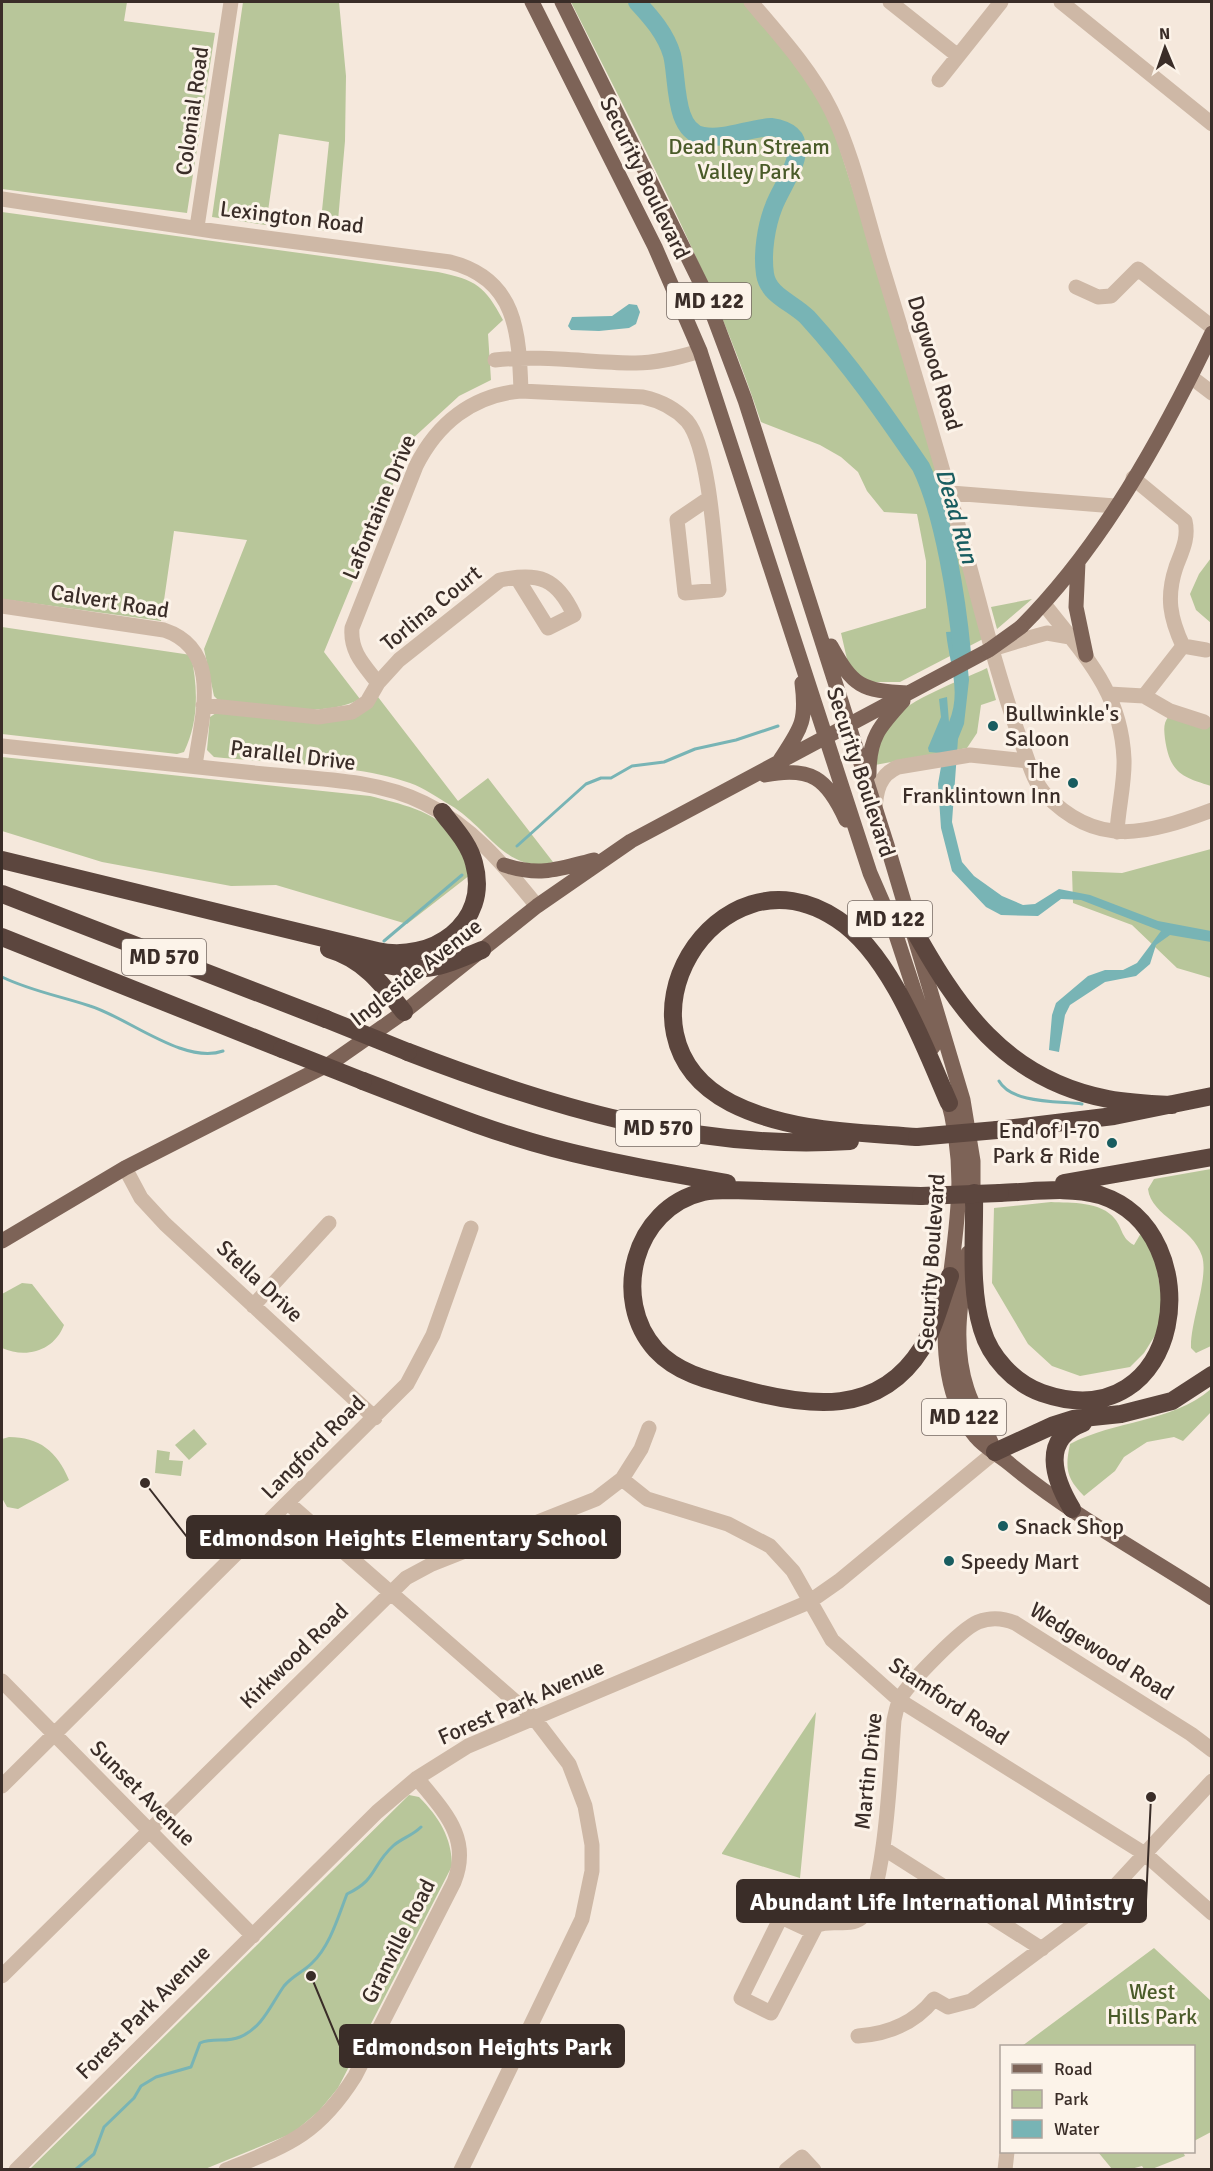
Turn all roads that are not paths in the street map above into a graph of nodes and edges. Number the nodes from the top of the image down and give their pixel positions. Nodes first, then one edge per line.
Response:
1 (231, 2) edge
2 (532, 2) edge
3 (562, 2) edge
4 (751, 2) edge
5 (890, 2) edge
6 (1001, 2) edge
7 (1062, 2) edge
8 (958, 56) junction
9 (939, 80) dead end
10 (1212, 124) edge
11 (2, 199) edge
12 (198, 227) junction
13 (1076, 287) dead end
14 (1212, 327) edge
15 (1212, 333) edge
16 (700, 351) junction
17 (520, 357) junction
18 (495, 360) dead end
19 (1191, 377) junction
20 (521, 391) junction
21 (1212, 393) edge
22 (1133, 478) junction
23 (951, 494) junction
24 (708, 499) junction
25 (1115, 506) junction
26 (1078, 562) junction
27 (517, 578) dead end
28 (1044, 604) junction
29 (2, 606) edge
30 (816, 618) junction
31 (1023, 633) junction
32 (1070, 637) junction
33 (1184, 646) junction
34 (796, 647) junction
35 (1206, 650) dead end
36 (1086, 655) junction
37 (378, 683) junction
38 (916, 690) junction
39 (1109, 694) junction
40 (1144, 696) junction
41 (203, 705) junction
42 (1204, 722) dead end
43 (849, 725) junction
44 (828, 736) junction
45 (2, 746) edge
46 (1028, 761) junction
47 (779, 762) junction
48 (195, 766) junction
49 (748, 779) junction
50 (869, 789) junction
51 (875, 810) junction
52 (1212, 810) edge
53 (441, 812) junction
54 (1117, 832) junction
55 (603, 858) junction
56 (2, 860) edge
57 (504, 865) junction
58 (870, 873) junction
59 (2, 894) edge
60 (154, 899) junction
61 (537, 906) junction
62 (909, 921) junction
63 (2, 937) edge
64 (482, 950) junction
65 (341, 952) junction
66 (404, 1012) junction
67 (1212, 1096) edge
68 (949, 1103) junction
69 (1172, 1105) junction
70 (918, 1137) junction
71 (1212, 1157) edge
72 (126, 1168) junction
73 (780, 1191) junction
74 (974, 1193) junction
75 (1000, 1193) junction
76 (329, 1223) dead end
77 (471, 1228) dead end
78 (2, 1241) edge
79 (950, 1276) junction
80 (253, 1306) junction
81 (1212, 1375) edge
82 (1100, 1417) junction
83 (375, 1418) junction
84 (649, 1428) dead end
85 (995, 1452) junction
86 (622, 1479) junction
87 (288, 1503) junction
88 (1072, 1509) junction
89 (391, 1592) junction
90 (1212, 1598) edge
91 (808, 1602) junction
92 (963, 1633) joint
93 (2, 1681) edge
94 (899, 1700) junction
95 (534, 1718) junction
96 (54, 1735) junction
97 (1212, 1750) edge
98 (417, 1778) junction
99 (1212, 1780) edge
100 (2, 1786) edge
101 (149, 1831) junction
102 (883, 1848) junction
103 (1145, 1854) junction
104 (1212, 1914) edge
105 (811, 1931) junction
106 (253, 1936) junction
107 (1042, 1949) junction
108 (2, 1976) edge
109 (858, 2036) dead end
110 (1007, 2153) edge
111 (16, 2169) edge
112 (226, 2169) edge
113 (460, 2169) edge
114 (786, 2169) edge
115 (814, 2169) edge
116 (1005, 2169) edge

1 - 12 street, Colonial Road
2 - 16 main road, Security Boulevard / MD 122
3 - 30 main road, Security Boulevard / MD 122
4 - 23 street, Dogwood Road
5 - 8 street
6 - 8 street
7 - 10 street
8 - 9 street
11 - 12 street, Lexington Road
12 - 17 street, Lexington Road
13 - 14 street
15 - 19 main road, Ingleside Avenue
16 - 17 street
16 - 34 main road, Security Boulevard / MD 122
17 - 18 street
17 - 20 street
19 - 21 street
19 - 22 main road, Ingleside Avenue
20 - 24 street, Lafontaine Drive
20 - 37 street, Lafontaine Drive
22 - 25 main road, Ingleside Avenue
22 - 33 street
23 - 25 street
23 - 46 street, Dogwood Road
24 - 24 street, Lafontaine Drive
25 - 26 main road, Ingleside Avenue
26 - 28 main road, Ingleside Avenue
26 - 36 main road
27 - 37 street, Torlina Court
28 - 31 main road, Ingleside Avenue
28 - 32 street
29 - 41 street, Calvert Road
30 - 38 main road
30 - 43 main road, Security Boulevard / MD 122
31 - 32 street
31 - 38 main road, Ingleside Avenue, bridge
32 - 36 street
33 - 35 street
33 - 40 street
34 - 44 main road, Security Boulevard / MD 122
34 - 47 main road
36 - 39 street
37 - 41 street, Torlina Court
38 - 43 main road, Ingleside Avenue
38 - 50 main road
39 - 40 street
39 - 54 street
40 - 42 street
41 - 48 street, Calvert Road
43 - 44 main road, Ingleside Avenue
43 - 50 main road, Security Boulevard / MD 122
44 - 47 main road, Ingleside Avenue
44 - 58 main road, Security Boulevard / MD 122
45 - 48 street, Parallel Drive
46 - 51 street
46 - 54 street, Dogwood Road
47 - 49 main road, Ingleside Avenue
48 - 53 street, Parallel Drive
49 - 55 main road, Ingleside Avenue
49 - 58 main road
50 - 51 main road, Security Boulevard / MD 122
51 - 62 main road, Security Boulevard / MD 122
52 - 54 street, Dogwood Road
53 - 57 street, Parallel Drive
53 - 60 highway
55 - 57 main road
55 - 61 main road, Ingleside Avenue
56 - 60 highway
57 - 61 street, Parallel Drive
58 - 68 main road, Security Boulevard / MD 122
59 - 70 highway, MD 570, bridge
60 - 65 highway
61 - 64 main road, Ingleside Avenue
62 - 69 highway
62 - 74 main road, Security Boulevard / MD 122
63 - 73 highway, MD 570, bridge
64 - 65 highway
64 - 66 main road, Ingleside Avenue
65 - 66 highway
66 - 72 main road, Ingleside Avenue
67 - 69 highway, MD 570
68 - 70 highway
68 - 79 main road, Security Boulevard / MD 122
69 - 70 highway, MD 570, bridge
71 - 75 highway, MD 570
72 - 78 main road, Ingleside Avenue
72 - 80 street, Stella Drive
73 - 75 highway, MD 570, bridge
73 - 79 highway
74 - 75 highway
74 - 85 main road, Security Boulevard / MD 122
76 - 80 street
77 - 83 street, Langford Road
79 - 85 main road, Security Boulevard / MD 122
80 - 83 street, Stella Drive
81 - 82 highway
82 - 85 highway
82 - 88 highway
83 - 87 street, Langford Road
84 - 86 street, Kirkwood Road
85 - 88 main road, MD 122
85 - 91 street, Forest Park Avenue
86 - 89 street, Kirkwood Road
86 - 91 street, Stamford Road
87 - 89 street
87 - 96 street, Langford Road
88 - 90 main road, MD 122
89 - 95 street
89 - 101 street, Kirkwood Road
91 - 94 street, Stamford Road
91 - 95 street, Forest Park Avenue
92 - 94 street, Martin Drive
92 - 97 street, Wedgewood Road
93 - 96 street, Sunset Avenue
94 - 102 street, Martin Drive
94 - 103 street, Stamford Road
95 - 98 street, Forest Park Avenue
95 - 113 street
96 - 100 street, Langford Road
96 - 101 street, Sunset Avenue
98 - 106 street, Forest Park Avenue
98 - 112 street, Granville Road
99 - 103 street
101 - 106 street, Sunset Avenue
101 - 108 street, Kirkwood Road
102 - 105 street, Martin Drive
102 - 107 street
103 - 104 street, Stamford Road
103 - 107 street
105 - 105 street
106 - 111 street, Forest Park Avenue
107 - 109 street
110 - 116 street
114 - 115 street

